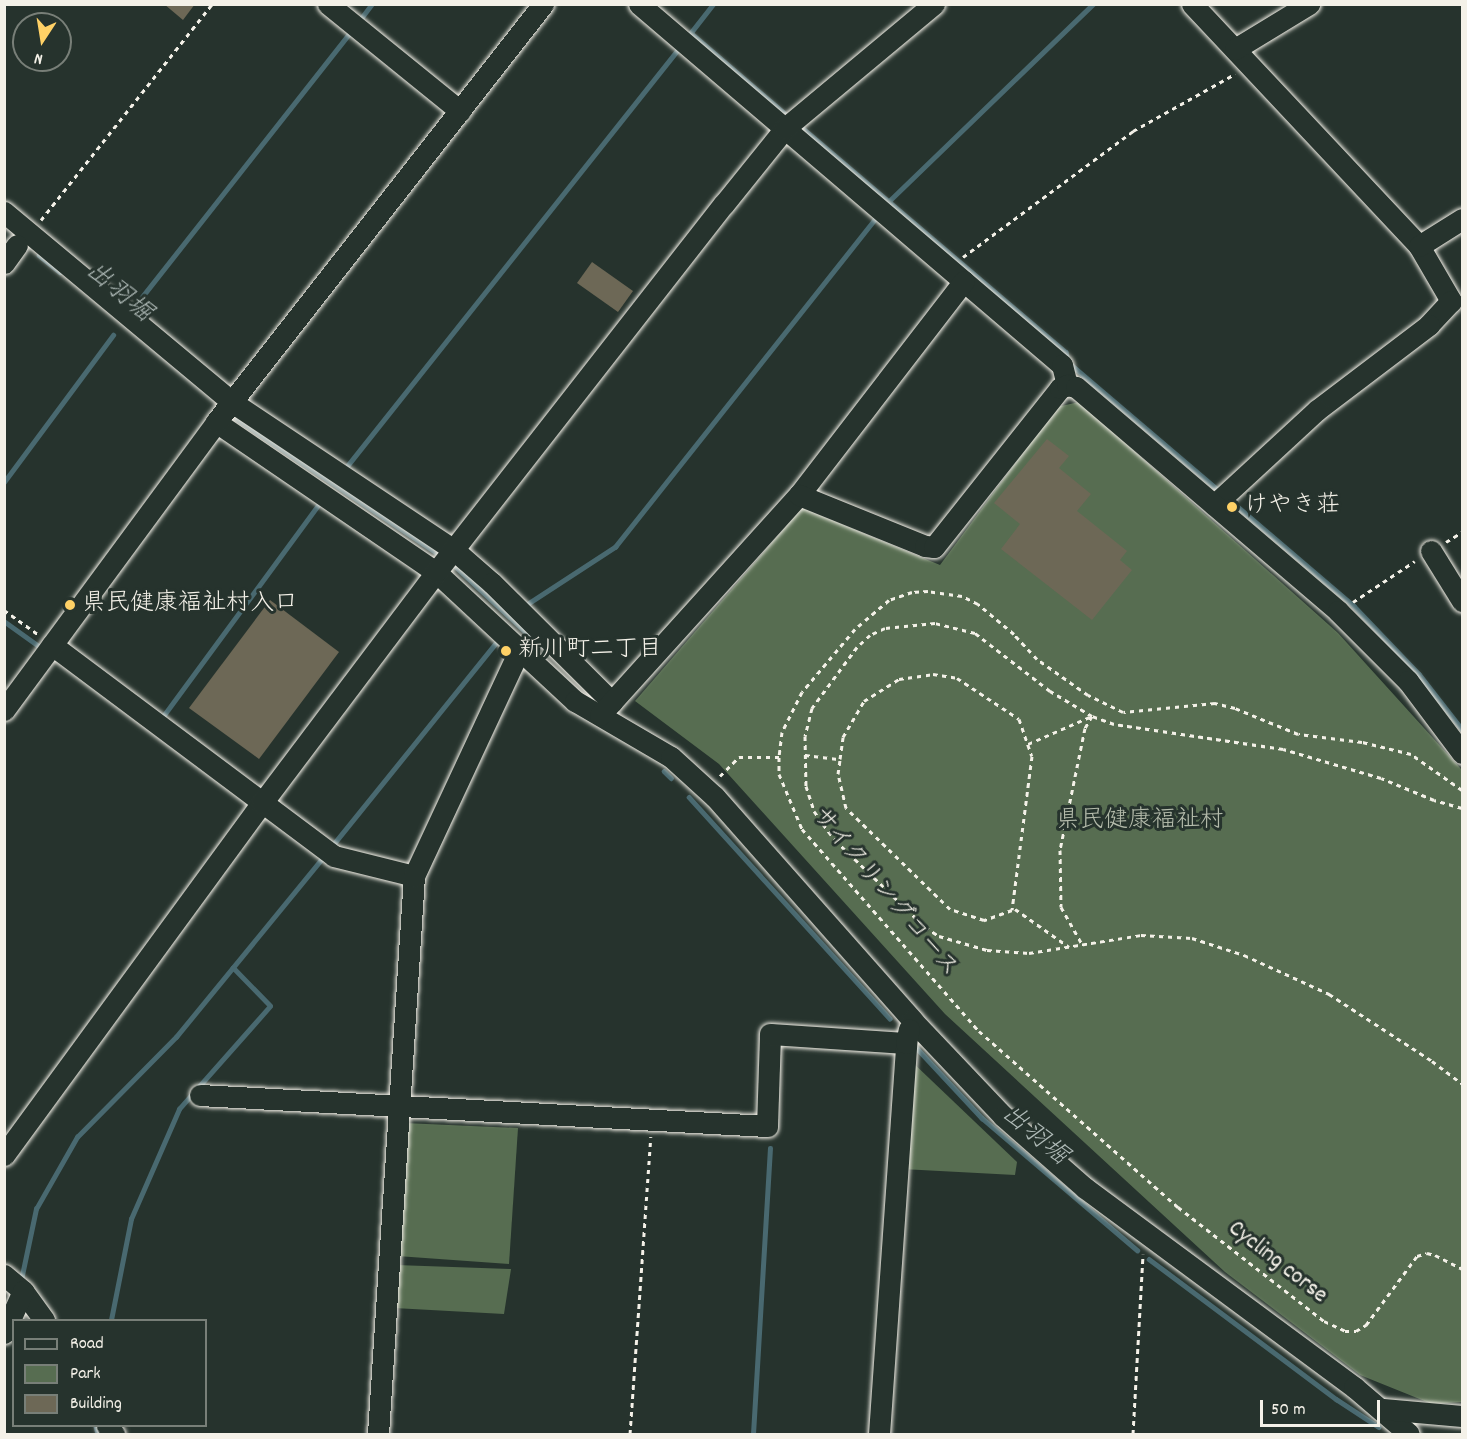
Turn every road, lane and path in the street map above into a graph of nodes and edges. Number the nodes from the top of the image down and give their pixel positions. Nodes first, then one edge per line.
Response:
1 (212, 4) edge
2 (543, 4) edge
3 (639, 4) edge
4 (934, 4) edge
5 (1192, 4) edge
6 (1309, 4) edge
7 (338, 7) edge
8 (1235, 50) junction
9 (1250, 66) junction
10 (460, 111) junction
11 (785, 128) junction
12 (4, 212) edge
13 (1462, 219) edge
14 (24, 239) junction
15 (1419, 246) junction
16 (4, 263) edge
17 (957, 274) junction
18 (1067, 384) junction
19 (232, 402) junction
20 (216, 422) junction
21 (799, 495) junction
22 (1214, 506) junction
23 (1462, 532) edge
24 (454, 550) junction
25 (1431, 550) junction
26 (436, 573) junction
27 (1462, 601) edge
28 (4, 610) edge
29 (1338, 611) junction
30 (52, 645) junction
31 (519, 651) junction
32 (606, 708) junction
33 (4, 710) edge
34 (1092, 717) junction
35 (1028, 744) junction
36 (1462, 753) edge
37 (805, 755) junction
38 (779, 757) junction
39 (840, 759) junction
40 (705, 788) junction
41 (1462, 790) edge
42 (262, 802) junction
43 (1462, 808) edge
44 (414, 876) junction
45 (1015, 909) dead end
46 (1082, 944) junction
47 (1069, 947) junction
48 (912, 1020) junction
49 (906, 1043) junction
50 (1462, 1084) edge
51 (200, 1095) dead end
52 (398, 1107) junction
53 (652, 1120) junction
54 (4, 1155) edge
55 (1153, 1239) junction
56 (1462, 1269) edge
57 (4, 1275) edge
58 (23, 1291) junction
59 (43, 1319) edge
60 (4, 1333) edge
61 (1383, 1409) junction
62 (1462, 1416) edge
63 (378, 1434) edge
64 (630, 1434) edge
65 (879, 1434) edge
66 (1133, 1434) edge
67 (1409, 1434) edge

1 - 14 path
2 - 10 street
3 - 11 street
4 - 11 street
5 - 8 street
6 - 8 street
7 - 10 street
8 - 9 street
9 - 15 street
9 - 17 path
10 - 19 street
11 - 17 street
11 - 24 street
12 - 14 street
13 - 15 street
14 - 16 street
14 - 19 street
15 - 22 street
17 - 18 street
17 - 21 street
18 - 21 street
18 - 22 street
19 - 20 street
19 - 24 street
20 - 26 street
20 - 30 street
21 - 32 street
22 - 29 street
23 - 25 path
24 - 26 street
24 - 32 street
25 - 27 street
25 - 29 path
26 - 31 street
26 - 42 street
28 - 30 path
29 - 36 street
30 - 33 street
30 - 42 street
31 - 32 street
31 - 44 street
32 - 40 street
34 - 35 path
34 - 37 path
34 - 43 path
34 - 46 path
35 - 39 path
35 - 39 path
37 - 39 path
37 - 47 path
38 - 40 path
38 - 41 path, サイクリングコース
38 - 56 path, サイクリングコース
40 - 48 street
42 - 44 street
42 - 54 street
44 - 52 street
45 - 47 path
46 - 47 path
46 - 50 path
48 - 49 street
48 - 55 street
49 - 53 street
49 - 65 street
51 - 52 street
52 - 53 street
52 - 63 street
53 - 64 path
55 - 61 street
55 - 66 path
57 - 58 street
58 - 59 street
58 - 60 street
61 - 62 street
61 - 67 street

